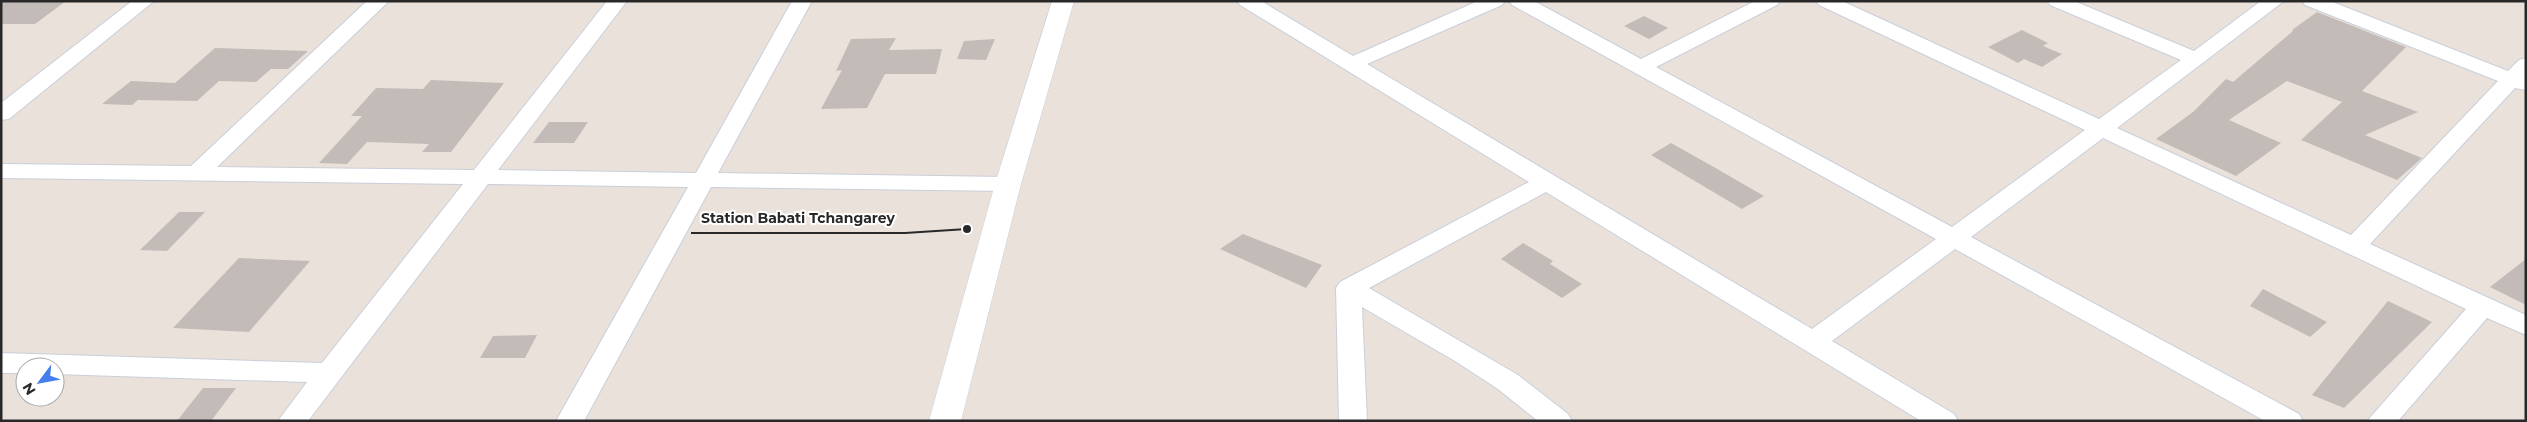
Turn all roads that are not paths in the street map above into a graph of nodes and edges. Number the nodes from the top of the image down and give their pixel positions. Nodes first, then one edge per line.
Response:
1 (144, 1) edge
2 (378, 1) edge
3 (617, 1) edge
4 (802, 1) edge
5 (1063, 1) edge
6 (1246, 1) edge
7 (1495, 1) edge
8 (1520, 1) edge
9 (1770, 1) edge
10 (1826, 1) edge
11 (2057, 1) edge
12 (2274, 1) edge
13 (2312, 1) edge
14 (2196, 59) junction
15 (1351, 64) junction
16 (1641, 67) junction
17 (2521, 76) edge
18 (1, 114) edge
19 (2102, 129) junction
20 (1, 171) edge
21 (196, 174) junction
22 (480, 177) junction
23 (703, 180) junction
24 (1546, 182) junction
25 (1008, 184) junction
26 (1954, 238) junction
27 (2353, 247) junction
28 (1349, 288) junction
29 (2483, 306) junction
30 (2526, 326) edge
31 (1813, 342) junction
32 (1, 363) edge
33 (329, 373) junction
34 (1935, 418) edge
35 (292, 421) edge
36 (570, 421) edge
37 (945, 421) edge
38 (1353, 421) edge
39 (1558, 421) edge
40 (2289, 421) edge
41 (2381, 421) edge

1 - 18 street
2 - 21 street
3 - 22 street
4 - 23 street
5 - 25 main road
6 - 15 street
7 - 15 street
8 - 16 street
9 - 16 street
10 - 19 street
11 - 14 street
12 - 14 street
13 - 17 street
14 - 19 street
15 - 24 street
16 - 26 street
17 - 27 street
19 - 26 street
19 - 27 street
20 - 21 street
21 - 22 street
22 - 23 street
22 - 33 street
23 - 25 street
23 - 36 street
24 - 28 street
24 - 31 street
25 - 37 main road
26 - 31 street
26 - 40 street
27 - 29 street
28 - 38 street
28 - 39 street
29 - 30 street
29 - 41 street
31 - 34 street
32 - 33 street
33 - 35 street

